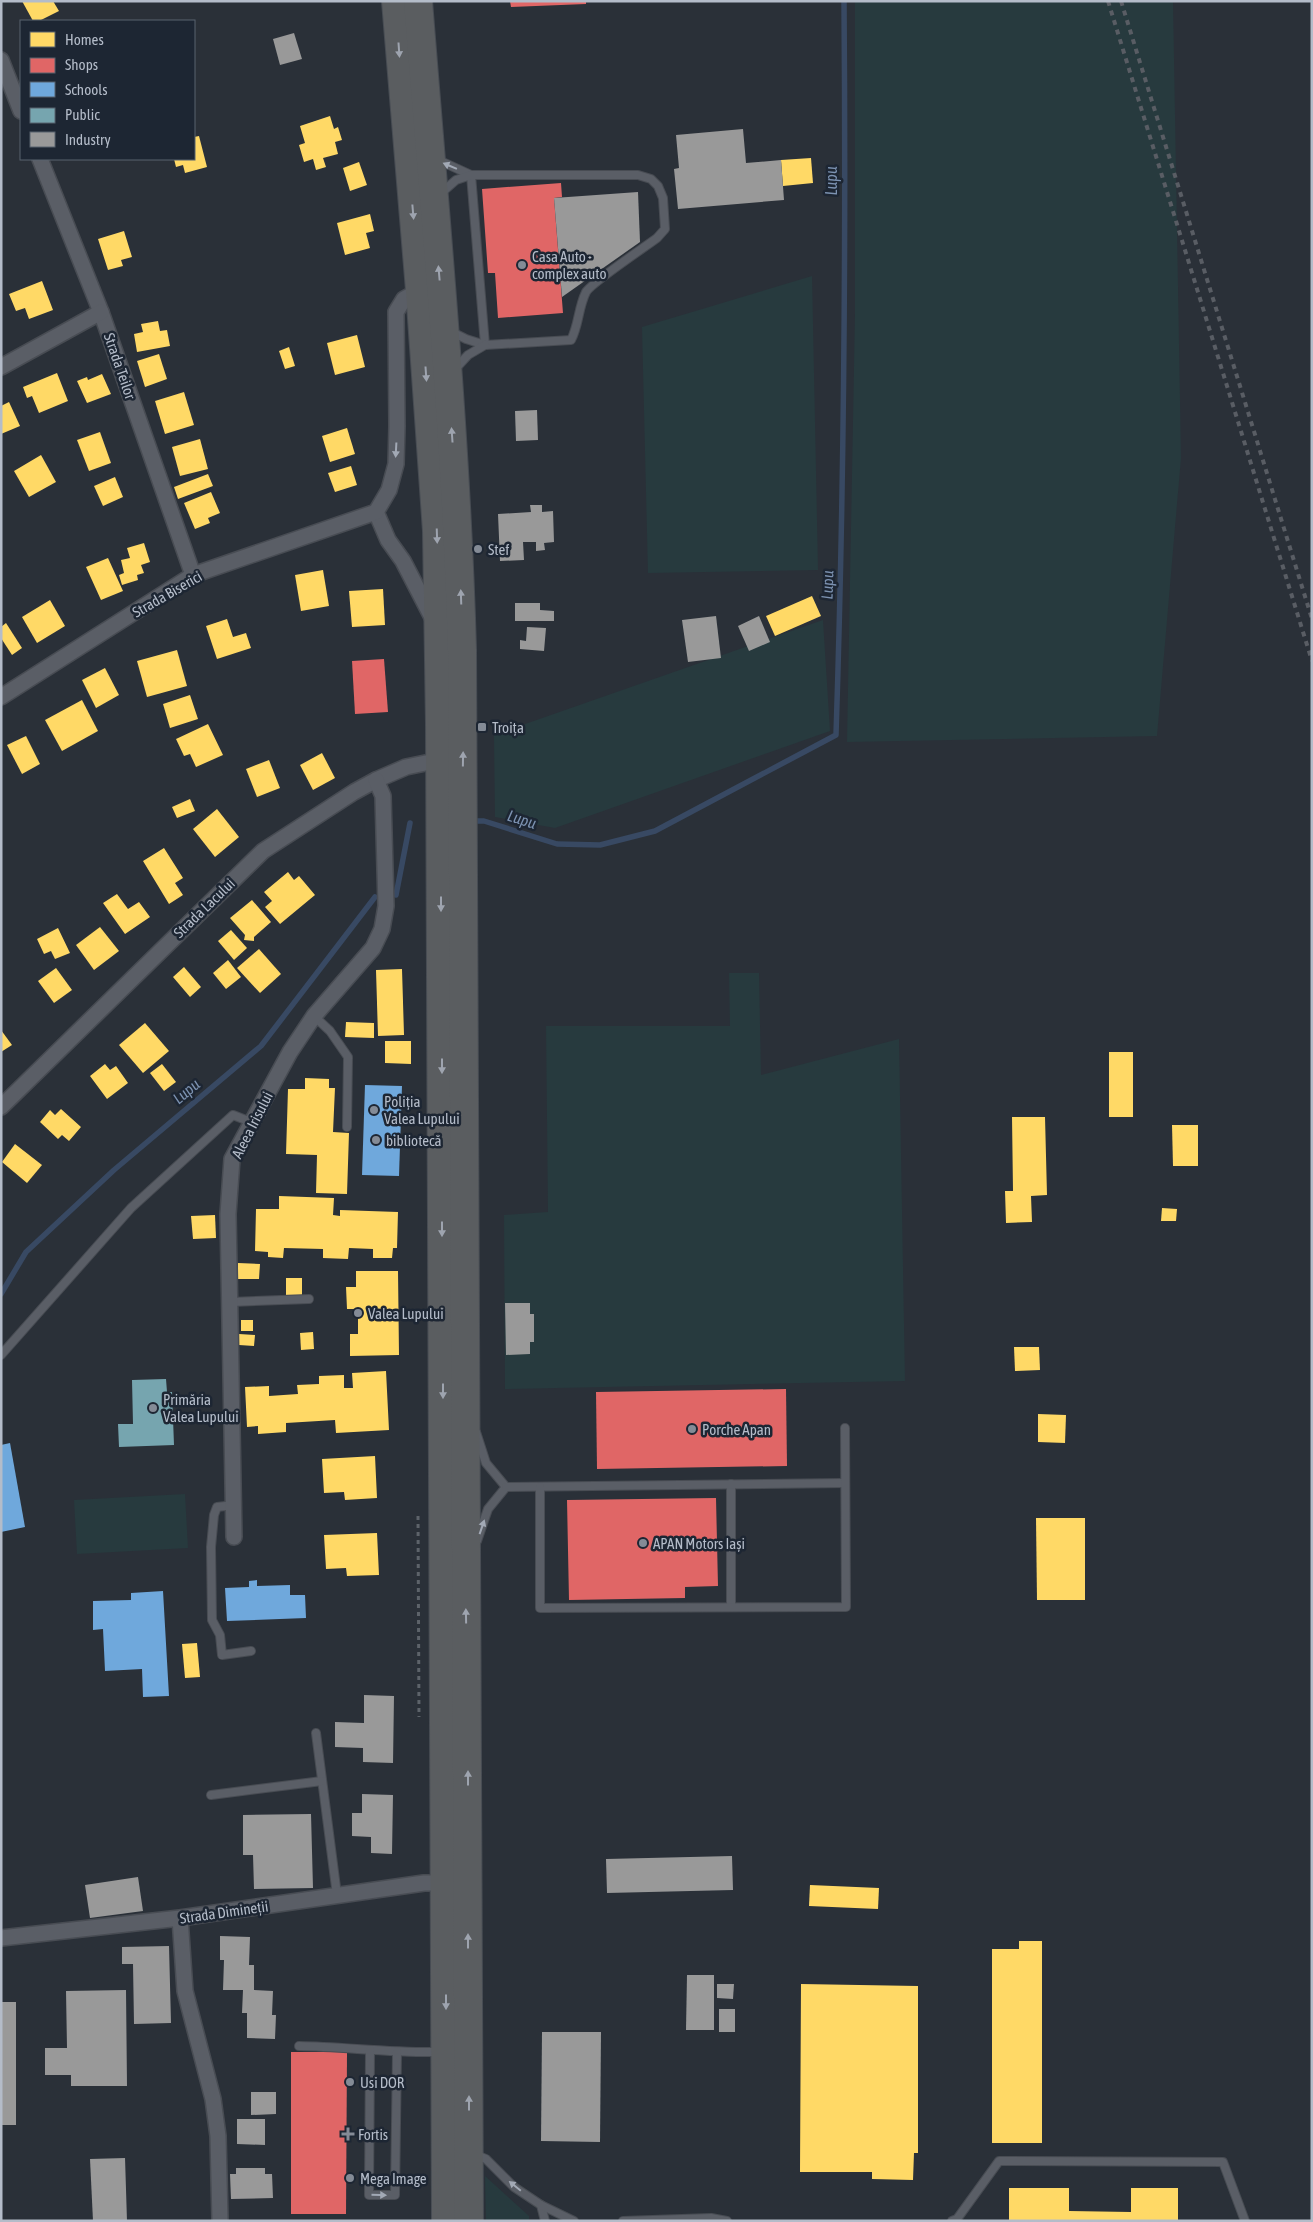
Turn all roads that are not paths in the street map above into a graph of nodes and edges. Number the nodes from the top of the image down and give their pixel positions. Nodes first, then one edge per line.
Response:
1 (396, 1) edge
2 (418, 1) edge
3 (1, 60) edge
4 (20, 108) edge
5 (430, 155) junction
6 (40, 160) edge
7 (471, 175) junction
8 (433, 201) junction
9 (420, 290) junction
10 (101, 312) junction
11 (444, 327) junction
12 (485, 345) junction
13 (1, 368) edge
14 (448, 381) junction
15 (376, 512) junction
16 (193, 575) junction
17 (439, 630) junction
18 (1, 697) edge
19 (440, 760) junction
20 (376, 780) junction
21 (451, 808) junction
22 (452, 854) junction
23 (314, 1016) junction
24 (1, 1107) edge
25 (252, 1122) junction
26 (346, 1127) dead end
27 (309, 1299) dead end
28 (231, 1302) junction
29 (1, 1355) edge
30 (466, 1398) junction
31 (846, 1428) dead end
32 (845, 1483) junction
33 (731, 1484) junction
34 (506, 1487) junction
35 (540, 1487) junction
36 (234, 1505) junction
37 (234, 1537) dead end
38 (466, 1573) junction
39 (732, 1607) junction
40 (251, 1651) dead end
41 (316, 1733) dead end
42 (322, 1781) junction
43 (211, 1795) dead end
44 (446, 1883) junction
45 (337, 1895) junction
46 (180, 1918) junction
47 (1, 1938) edge
48 (298, 2046) dead end
49 (370, 2050) junction
50 (397, 2052) junction
51 (447, 2052) junction
52 (469, 2152) junction
53 (541, 2205) junction
54 (457, 2219) edge
55 (220, 2221) edge
56 (545, 2221) edge
57 (574, 2221) edge
58 (623, 2221) edge
59 (727, 2221) edge
60 (952, 2221) edge
61 (1244, 2221) edge

1 -> 9 highway
2 - 5 highway
3 - 4 street
7 -> 5 lane
5 - 8 highway
6 - 10 street, Strada Teilor
7 - 8 lane
7 - 12 lane
7 - 12 lane
11 -> 8 highway
9 -> 15 street
9 -> 17 highway
10 - 13 street
10 - 16 street, Strada Teilor
11 - 12 lane
11 - 14 highway
12 - 14 lane
21 -> 14 highway
15 - 16 street, Strada Biserici
15 - 17 street
16 - 18 street, Strada Biserici
17 - 19 highway
19 - 20 street, Strada Lacului
19 - 21 highway
20 - 23 street, Aleea Irisului
20 - 24 street, Strada Lacului
21 - 22 highway
22 - 30 highway
22 -> 44 highway
23 - 25 street, Aleea Irisului
23 - 26 lane
25 - 28 street, Aleea Irisului
25 - 29 lane
27 - 28 lane
28 - 36 street, Aleea Irisului
30 - 34 lane
30 - 38 highway
31 - 32 lane
32 - 33 lane
32 - 39 lane
33 - 35 lane
33 - 39 lane
34 - 35 lane
38 -> 34 lane
35 - 39 lane
36 - 37 street, Aleea Irisului
36 - 40 lane
52 -> 38 highway
41 - 42 lane
42 - 43 lane
42 - 45 lane
44 - 45 street, Strada Dimineții
44 -> 51 highway
45 - 46 street, Strada Dimineții
46 - 47 street, Strada Dimineții
46 - 55 street
48 - 49 lane
49 - 50 lane
49 -> 50 lane
50 - 51 lane
51 - 54 highway
53 -> 52 lane
52 - 54 highway
53 - 56 lane
53 - 57 lane
58 - 59 lane
60 - 61 lane

